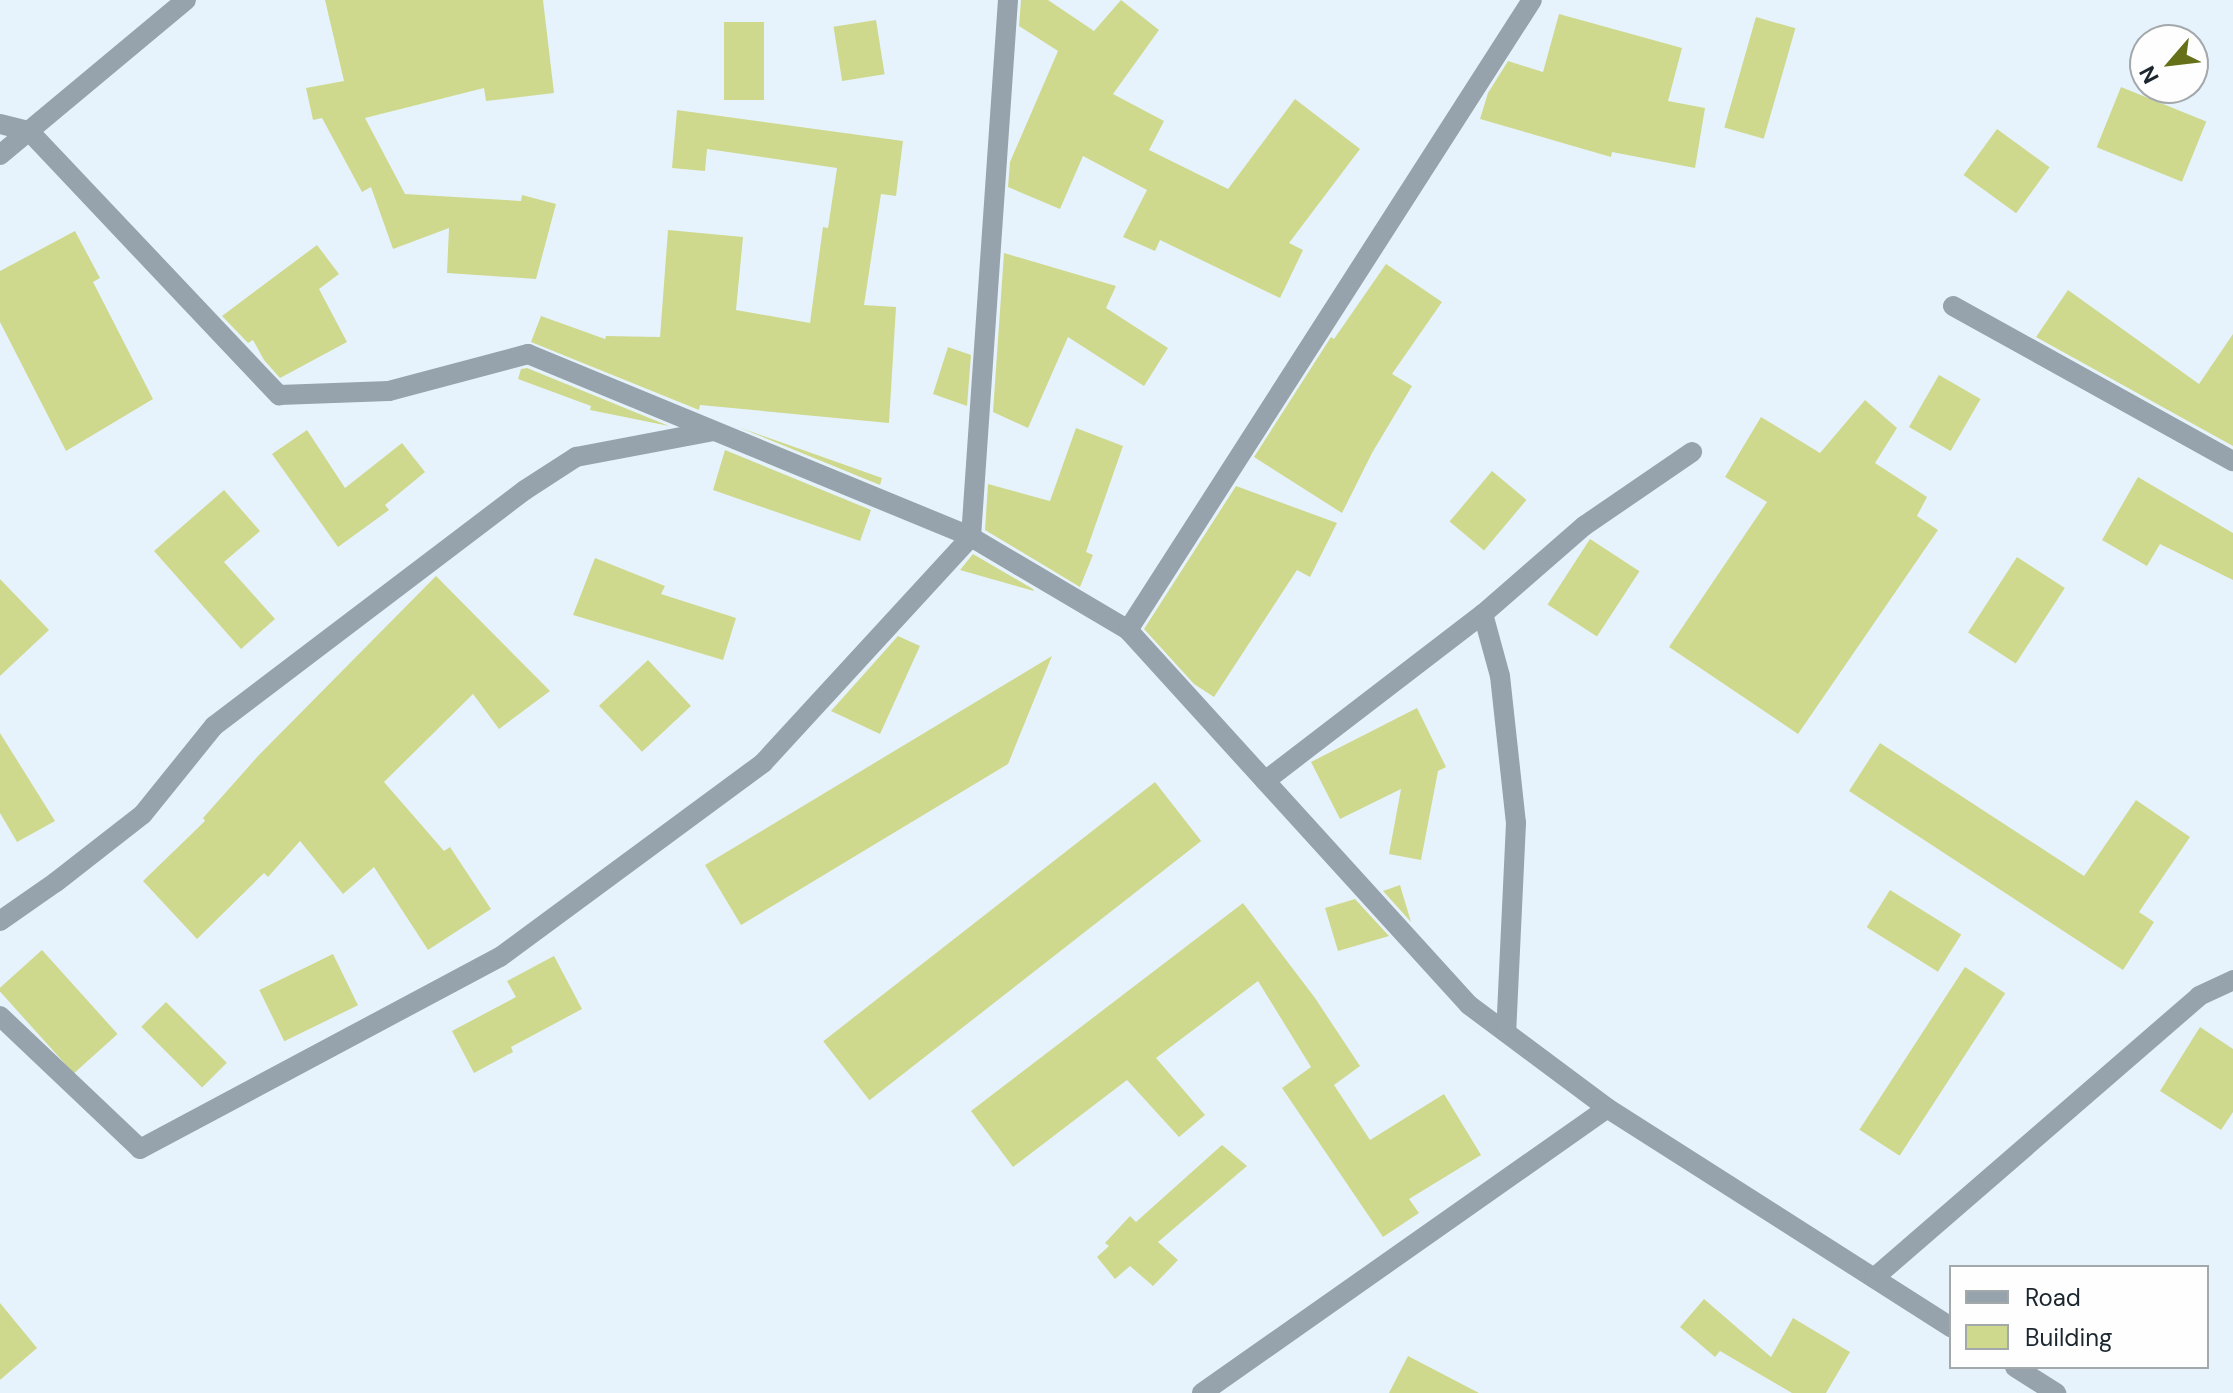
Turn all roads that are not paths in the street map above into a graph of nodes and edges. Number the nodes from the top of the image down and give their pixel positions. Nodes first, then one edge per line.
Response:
1 (186, 0) edge
2 (1008, 0) edge
3 (1532, 0) edge
4 (0, 124) edge
5 (29, 131) junction
6 (0, 155) edge
7 (1953, 306) dead end
8 (713, 431) junction
9 (1692, 452) dead end
10 (2233, 461) edge
11 (971, 537) junction
12 (1483, 614) junction
13 (1128, 630) junction
14 (1265, 781) junction
15 (0, 921) edge
16 (2233, 980) edge
17 (0, 1016) edge
18 (1506, 1032) junction
19 (1607, 1108) junction
20 (1874, 1278) junction
21 (1949, 1326) edge
22 (2018, 1369) edge
23 (1216, 1390) edge
24 (2056, 1393) edge

1 - 5 street
2 - 11 street
3 - 13 street
4 - 5 street
5 - 6 street
5 - 8 street
7 - 10 street
8 - 11 street
8 - 15 street
9 - 12 street
11 - 13 street
11 - 17 street
12 - 14 street
12 - 18 street
13 - 14 street
14 - 18 street
16 - 20 street
18 - 19 street
19 - 20 street
19 - 23 street
20 - 21 street
22 - 24 street

